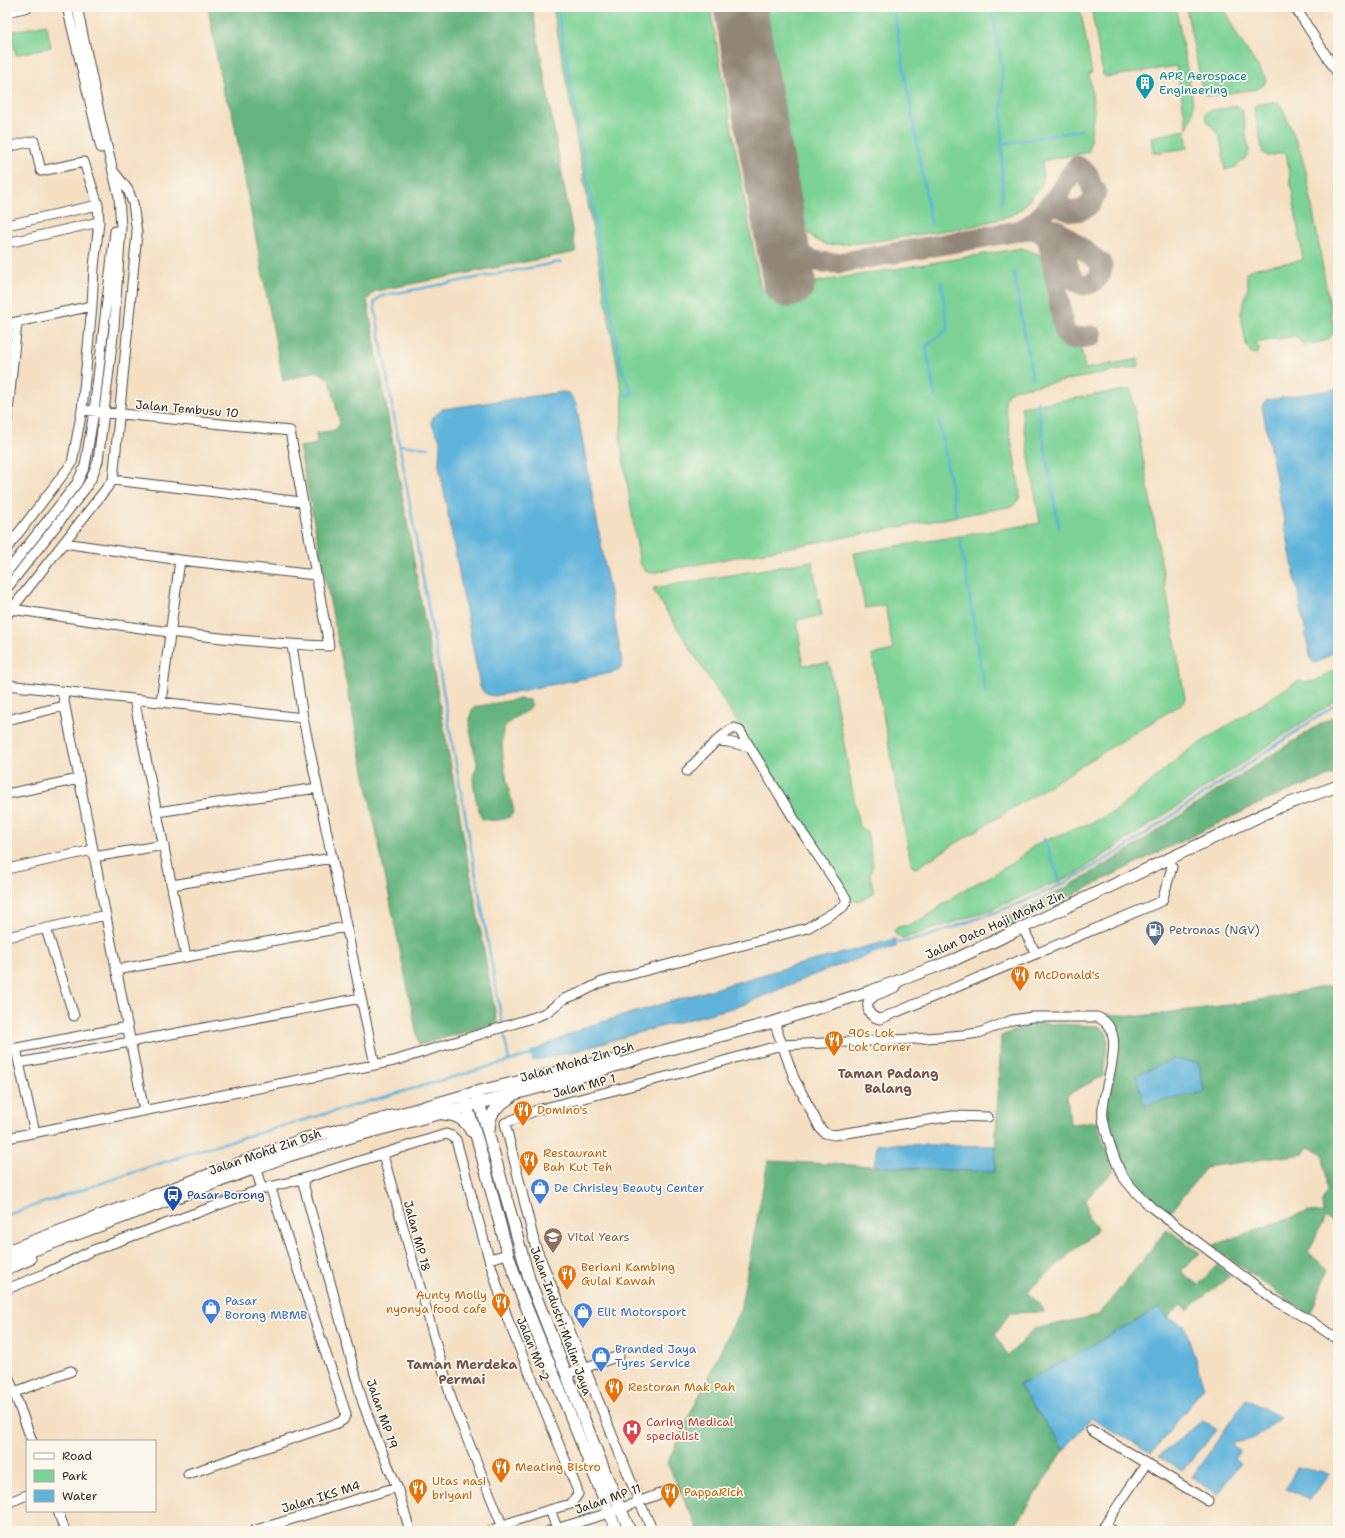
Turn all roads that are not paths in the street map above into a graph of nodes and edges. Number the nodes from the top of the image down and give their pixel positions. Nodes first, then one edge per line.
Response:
1 (28, 7) edge
2 (67, 7) edge
3 (77, 7) edge
4 (1295, 7) edge
5 (7, 12) edge
6 (1338, 74) edge
7 (7, 147) edge
8 (112, 170) junction
9 (98, 205) junction
10 (99, 222) junction
11 (7, 225) edge
12 (7, 243) edge
13 (115, 267) junction
14 (133, 270) junction
15 (92, 306) junction
16 (18, 322) junction
17 (7, 324) edge
18 (8, 395) edge
19 (82, 410) junction
20 (98, 412) junction
21 (118, 415) junction
22 (7, 422) edge
23 (113, 480) junction
24 (302, 502) junction
25 (64, 543) junction
26 (7, 548) edge
27 (180, 560) junction
28 (7, 572) edge
29 (316, 575) junction
30 (7, 588) edge
31 (9, 612) edge
32 (170, 632) junction
33 (292, 645) junction
34 (7, 685) edge
35 (62, 691) junction
36 (134, 699) junction
37 (161, 702) junction
38 (64, 706) junction
39 (303, 718) junction
40 (7, 720) edge
41 (717, 741) junction
42 (750, 747) junction
43 (687, 771) dead end
44 (79, 779) junction
45 (1338, 786) edge
46 (317, 788) junction
47 (7, 794) edge
48 (157, 812) junction
49 (164, 846) junction
50 (94, 853) junction
51 (332, 858) junction
52 (1168, 859) junction
53 (7, 868) edge
54 (172, 884) junction
55 (106, 915) junction
56 (346, 927) junction
57 (1023, 928) junction
58 (46, 929) junction
59 (7, 937) edge
60 (1036, 954) junction
61 (186, 957) junction
62 (116, 970) junction
63 (921, 972) junction
64 (361, 998) junction
65 (74, 1016) dead end
66 (774, 1022) junction
67 (127, 1027) junction
68 (130, 1041) junction
69 (781, 1045) junction
70 (12, 1049) edge
71 (651, 1054) junction
72 (19, 1063) junction
73 (375, 1065) junction
74 (476, 1092) junction
75 (518, 1093) junction
76 (464, 1096) junction
77 (479, 1103) junction
78 (466, 1107) junction
79 (144, 1111) junction
80 (438, 1114) junction
81 (988, 1117) dead end
82 (35, 1133) junction
83 (489, 1136) junction
84 (7, 1138) edge
85 (478, 1146) junction
86 (383, 1155) junction
87 (255, 1167) junction
88 (302, 1179) junction
89 (266, 1188) junction
90 (64, 1234) junction
91 (7, 1243) edge
92 (7, 1251) edge
93 (508, 1254) junction
94 (7, 1260) edge
95 (489, 1260) junction
96 (7, 1269) edge
97 (7, 1289) edge
98 (1338, 1340) edge
99 (619, 1356) dead end
100 (584, 1368) junction
101 (71, 1371) dead end
102 (7, 1373) edge
103 (566, 1374) junction
104 (10, 1394) edge
105 (1091, 1430) dead end
106 (32, 1440) edge
107 (1146, 1464) junction
108 (188, 1474) dead end
109 (397, 1487) junction
110 (674, 1490) dead end
111 (26, 1495) edge
112 (639, 1501) junction
113 (1208, 1501) dead end
114 (7, 1503) edge
115 (620, 1509) junction
116 (550, 1510) junction
117 (58, 1512) edge
118 (609, 1513) junction
119 (502, 1525) junction
120 (1103, 1529) edge
121 (553, 1530) edge
122 (65, 1531) edge
123 (253, 1531) edge
124 (410, 1531) edge
125 (490, 1531) edge
126 (617, 1531) edge
127 (630, 1531) edge
128 (653, 1531) edge
129 (1114, 1531) edge

1 - 5 street
2 - 13 street
3 - 8 street
4 - 6 street
7 - 9 street
8 - 13 street
8 - 14 street
9 - 10 street
9 - 11 street
10 - 12 street
10 - 15 street
13 - 14 street
13 - 20 street
14 - 21 street
15 - 16 street
15 - 19 street
16 - 17 street
16 - 18 street
18 - 22 street
19 - 20 street, Jalan Tembusu 10
19 - 26 street
20 - 21 street, Jalan Tembusu 10
20 - 28 street
20 - 30 street
21 - 23 street
21 - 24 street, Jalan Tembusu 10
23 - 24 street
23 - 25 street
24 - 29 street
25 - 27 street
25 - 31 street
27 - 29 street
27 - 32 street
29 - 33 street
31 - 32 street
32 - 33 street
32 - 37 street
33 - 39 street
34 - 35 street
35 - 36 street
35 - 38 street
36 - 37 street
36 - 48 street
37 - 39 street
38 - 40 street
38 - 44 street
39 - 46 street
41 - 42 street
41 - 42 street
41 - 43 street
42 - 73 street
44 - 47 street
44 - 50 street
45 - 52 main road, Jalan Dato Haji Mohd Zin
46 - 48 street
46 - 51 street
48 - 49 street
49 - 50 street
49 - 54 street
50 - 53 street
50 - 55 street
51 - 54 street
51 - 56 street
52 - 57 main road, Jalan Dato Haji Mohd Zin
52 - 60 street
54 - 61 street
55 - 58 street
55 - 62 street
56 - 61 street
56 - 64 street
57 - 60 street
57 - 63 main road, Jalan Dato Haji Mohd Zin
58 - 59 street
58 - 65 street
60 - 63 street
61 - 62 street
62 - 67 street
63 - 66 main road, Jalan Dato Haji Mohd Zin
64 - 68 street
64 - 73 street
66 - 69 street
66 - 71 main road, Jalan Dato Haji Mohd Zin
67 - 68 street
67 - 70 street
68 - 72 street
68 - 79 street
69 - 81 street
69 - 98 street
69 - 100 street, Jalan MP 1
70 - 72 street
71 - 74 main road, Jalan Mohd Zin Dsh
71 - 75 main road, Jalan Mohd Zin Dsh
72 - 82 street
73 - 79 street
74 - 76 main road, Jalan Mohd Zin Dsh
74 - 77 main road, Jalan Industri Malim Jaya
75 - 77 main road, Jalan Mohd Zin Dsh
75 - 83 main road
76 - 78 main road, Jalan Industri Malim Jaya
76 - 90 main road, Jalan Mohd Zin Dsh
77 - 78 main road, Jalan Mohd Zin Dsh
77 - 83 main road, Jalan Industri Malim Jaya
78 - 80 main road, Jalan Mohd Zin Dsh
78 - 85 main road, Jalan Industri Malim Jaya
79 - 82 street
80 - 85 main road
80 - 87 main road, Jalan Mohd Zin Dsh
82 - 84 street
83 - 103 main road, Jalan Industri Malim Jaya
85 - 93 main road, Jalan Industri Malim Jaya
86 - 88 street
86 - 95 street, Jalan MP 2
86 - 119 street, Jalan MP 18
87 - 89 street
87 - 90 main road, Jalan Mohd Zin Dsh
88 - 89 street
88 - 109 street, Jalan MP 19
89 - 97 street
89 - 108 street
90 - 91 main road
90 - 92 main road, Jalan Mohd Zin Dsh
90 - 94 main road, Jalan Mohd Zin Dsh
90 - 96 main road
93 - 95 street
93 - 118 main road, Jalan Industri Malim Jaya
95 - 116 street, Jalan MP 2
99 - 100 street
100 - 103 street
100 - 112 street, Jalan MP 1
101 - 104 street
102 - 104 street
103 - 115 main road, Jalan Industri Malim Jaya
104 - 106 street
105 - 107 street
107 - 113 street
107 - 120 street
109 - 123 street, Jalan IKS M4
109 - 124 street, Jalan MP 19
110 - 112 street, Jalan MP 11
111 - 114 street
112 - 115 street, Jalan MP 11
112 - 128 street, Jalan MP 1
115 - 118 street, Jalan MP 11
115 - 127 main road, Jalan Industri Malim Jaya
116 - 119 street
116 - 121 street
117 - 122 street
118 - 121 street, Jalan MP 11
118 - 126 main road, Jalan Industri Malim Jaya
119 - 125 street
120 - 129 street

